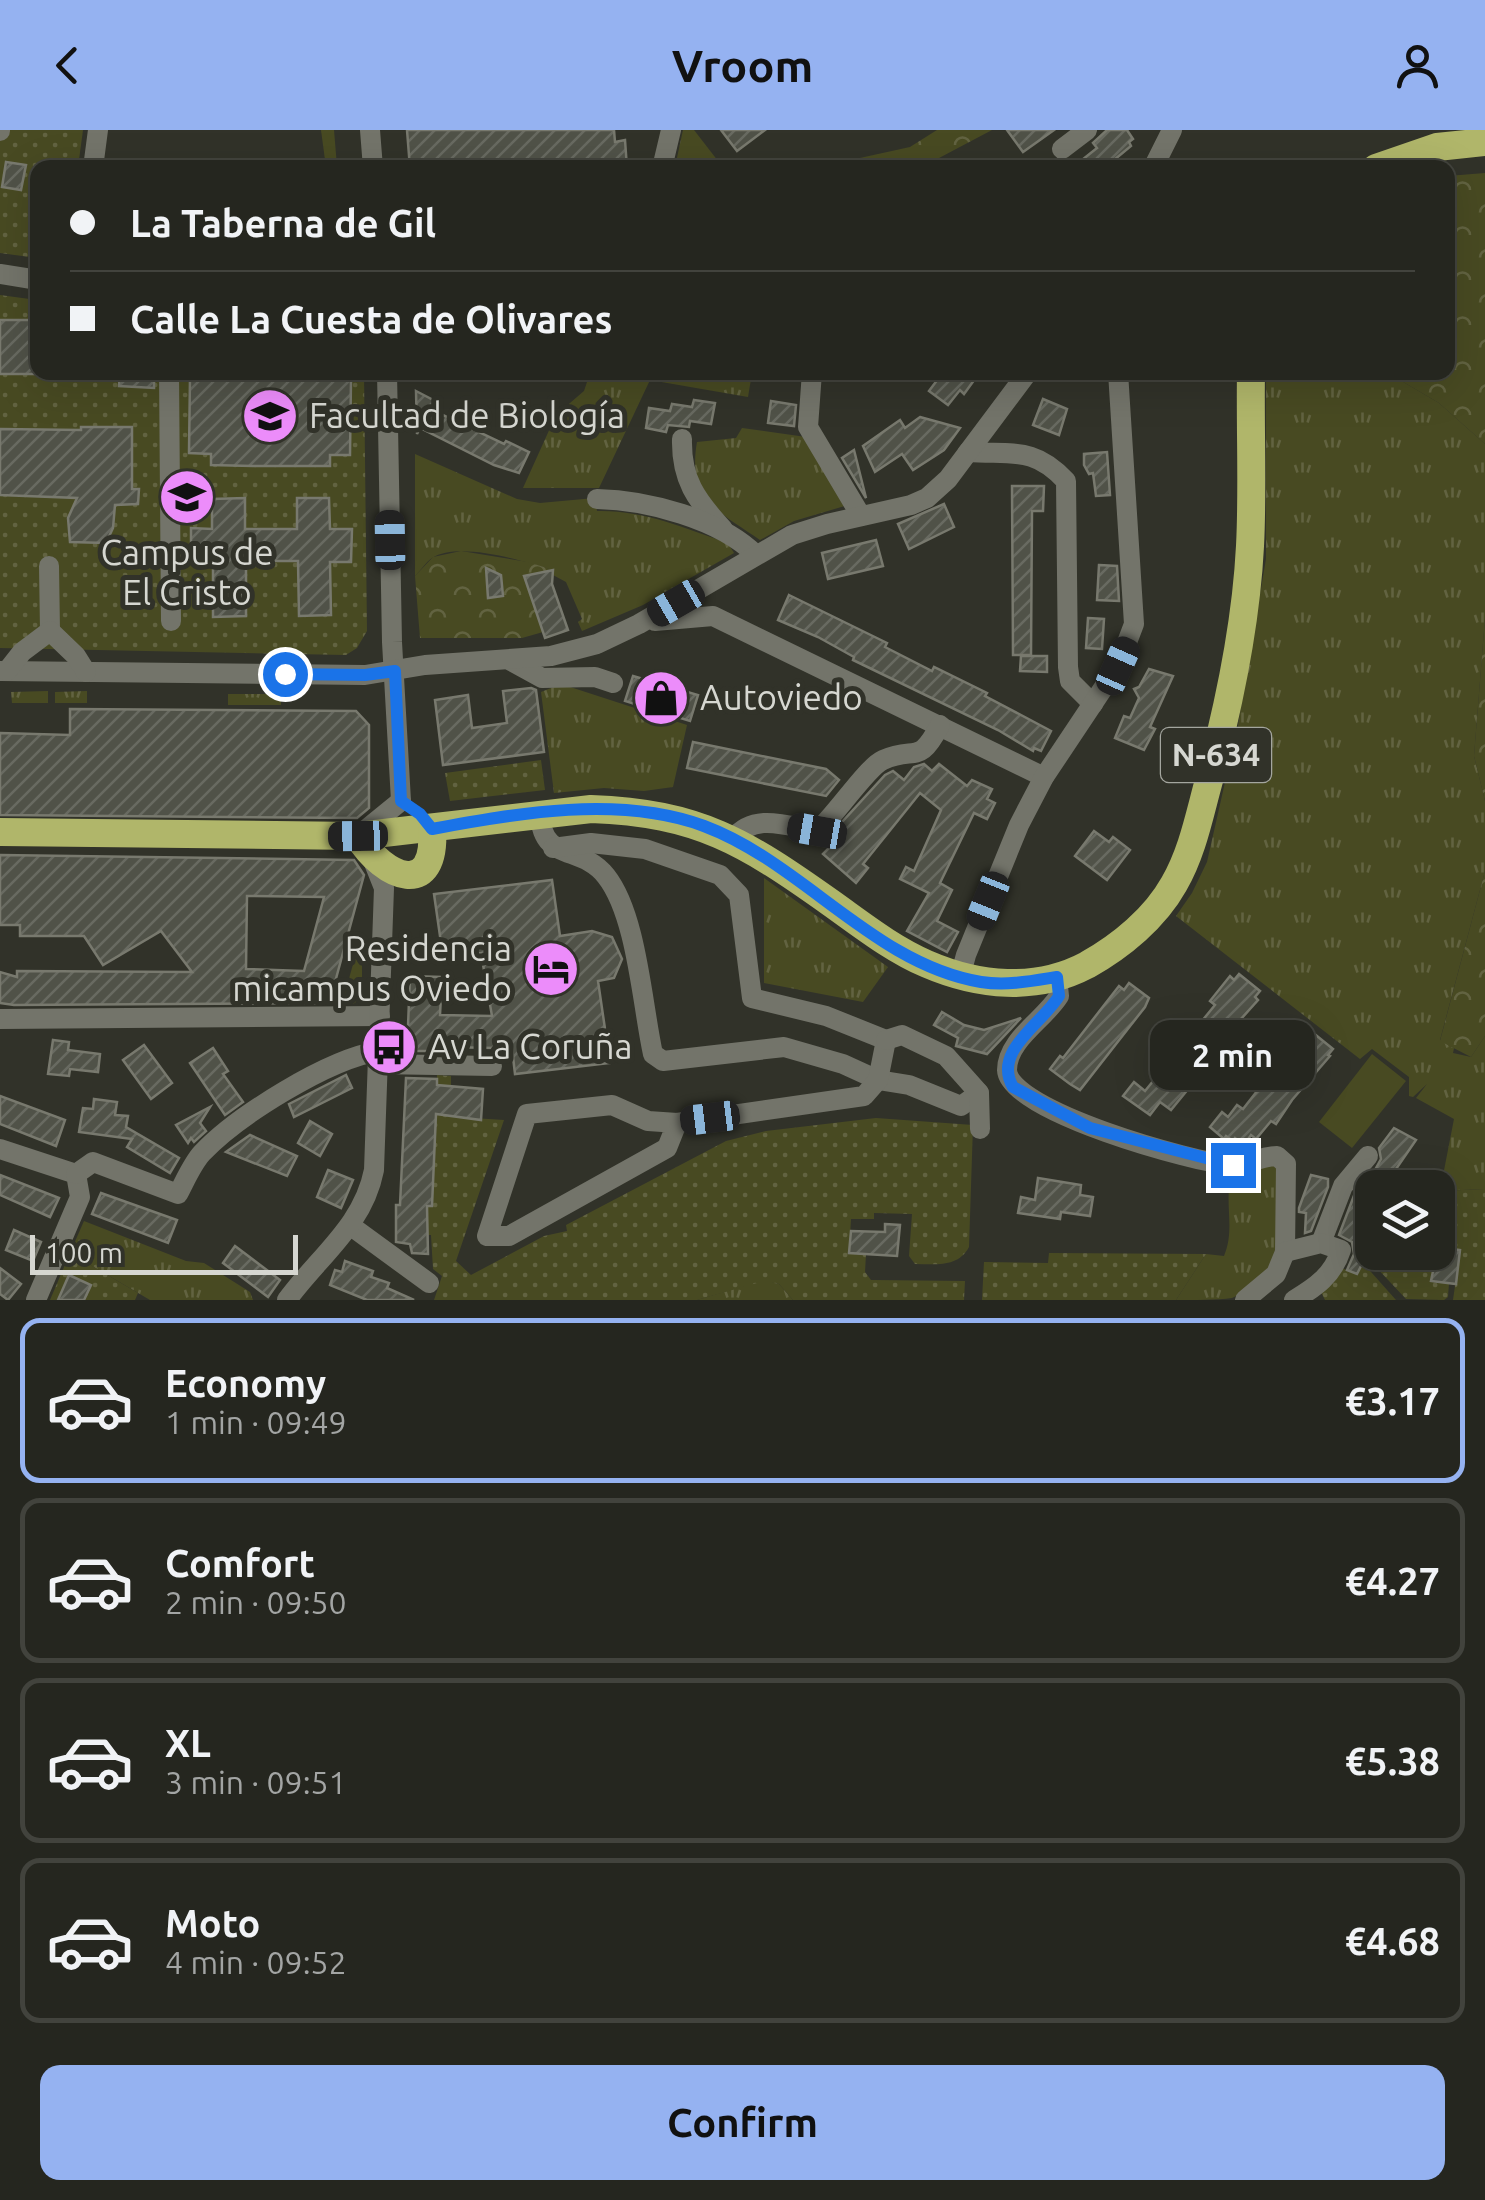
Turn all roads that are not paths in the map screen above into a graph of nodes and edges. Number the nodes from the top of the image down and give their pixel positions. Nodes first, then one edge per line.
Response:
1 (370, 130) edge
2 (671, 130) edge
3 (1087, 130) edge
4 (1172, 130) edge
5 (1485, 142) edge
6 (1062, 149) dead end
7 (372, 160) edge
8 (664, 160) edge
9 (1156, 160) edge
10 (1399, 160) edge
11 (0, 274) edge
12 (30, 279) edge
13 (169, 380) edge
14 (387, 380) edge
15 (811, 380) edge
16 (1022, 380) edge
17 (1119, 380) edge
18 (1251, 380) edge
19 (682, 439) dead end
20 (968, 452) junction
21 (596, 499) dead end
22 (861, 516) junction
23 (726, 533) junction
24 (756, 555) junction
25 (48, 566) dead end
26 (703, 586) junction
27 (713, 616) junction
28 (171, 622) dead end
29 (638, 624) junction
30 (50, 630) junction
31 (511, 661) junction
32 (4, 671) edge
33 (395, 671) junction
34 (86, 672) junction
35 (613, 682) dead end
36 (1093, 704) junction
37 (940, 725) junction
38 (1044, 778) junction
39 (401, 801) junction
40 (540, 814) junction
41 (775, 824) junction
42 (432, 829) junction
43 (0, 832) edge
44 (733, 839) junction
45 (365, 847) junction
46 (552, 848) junction
47 (778, 866) junction
48 (390, 882) junction
49 (960, 977) junction
50 (1057, 977) junction
51 (380, 1016) junction
52 (0, 1019) edge
53 (886, 1040) junction
54 (379, 1057) junction
55 (492, 1066) dead end
56 (878, 1080) junction
57 (979, 1093) junction
58 (676, 1122) junction
59 (980, 1129) dead end
60 (0, 1149) edge
61 (1368, 1156) dead end
62 (76, 1174) junction
63 (351, 1226) junction
64 (1320, 1243) junction
65 (1285, 1252) junction
66 (428, 1283) dead end
67 (36, 1300) edge
68 (286, 1300) edge
69 (1245, 1300) edge
70 (1294, 1300) edge

1 - 7 street
2 - 8 street
3 - 6 street
4 - 9 street
5 - 10 highway
11 - 12 street
13 - 28 street
14 - 33 street
15 - 22 street
16 - 20 street
17 - 36 street
18 - 50 highway, N-634
19 - 23 street
20 - 22 street
20 - 36 street
21 - 23 street
22 - 24 street
23 - 24 street
24 - 26 street
25 - 30 street
26 - 27 street
26 - 29 street
27 - 29 street
27 - 37 street
29 - 31 street
30 - 32 street
30 - 34 street
31 - 33 street
31 - 35 street
32 - 34 street
33 - 34 street
33 - 39 street
36 - 38 street
37 - 38 street
37 - 41 street
38 - 49 street
39 - 42 street
39 - 45 street
40 - 42 highway
40 - 44 highway, N-634
40 - 46 street
41 - 44 street
41 - 47 street
42 - 45 highway
42 - 48 highway
43 - 45 highway
44 - 47 highway, N-634
45 - 48 highway
46 - 53 street
46 - 56 street
47 - 49 highway, N-634
48 - 51 street
49 - 50 highway, N-634
50 - 65 street
51 - 52 street
51 - 54 street
53 - 56 street
53 - 57 street
54 - 55 street
54 - 62 street
54 - 63 street
56 - 57 street
56 - 58 street
57 - 59 street
58 - 58 street
60 - 62 street
61 - 64 street
62 - 67 street
63 - 66 street
63 - 68 street
64 - 65 street
64 - 70 street
65 - 69 street

